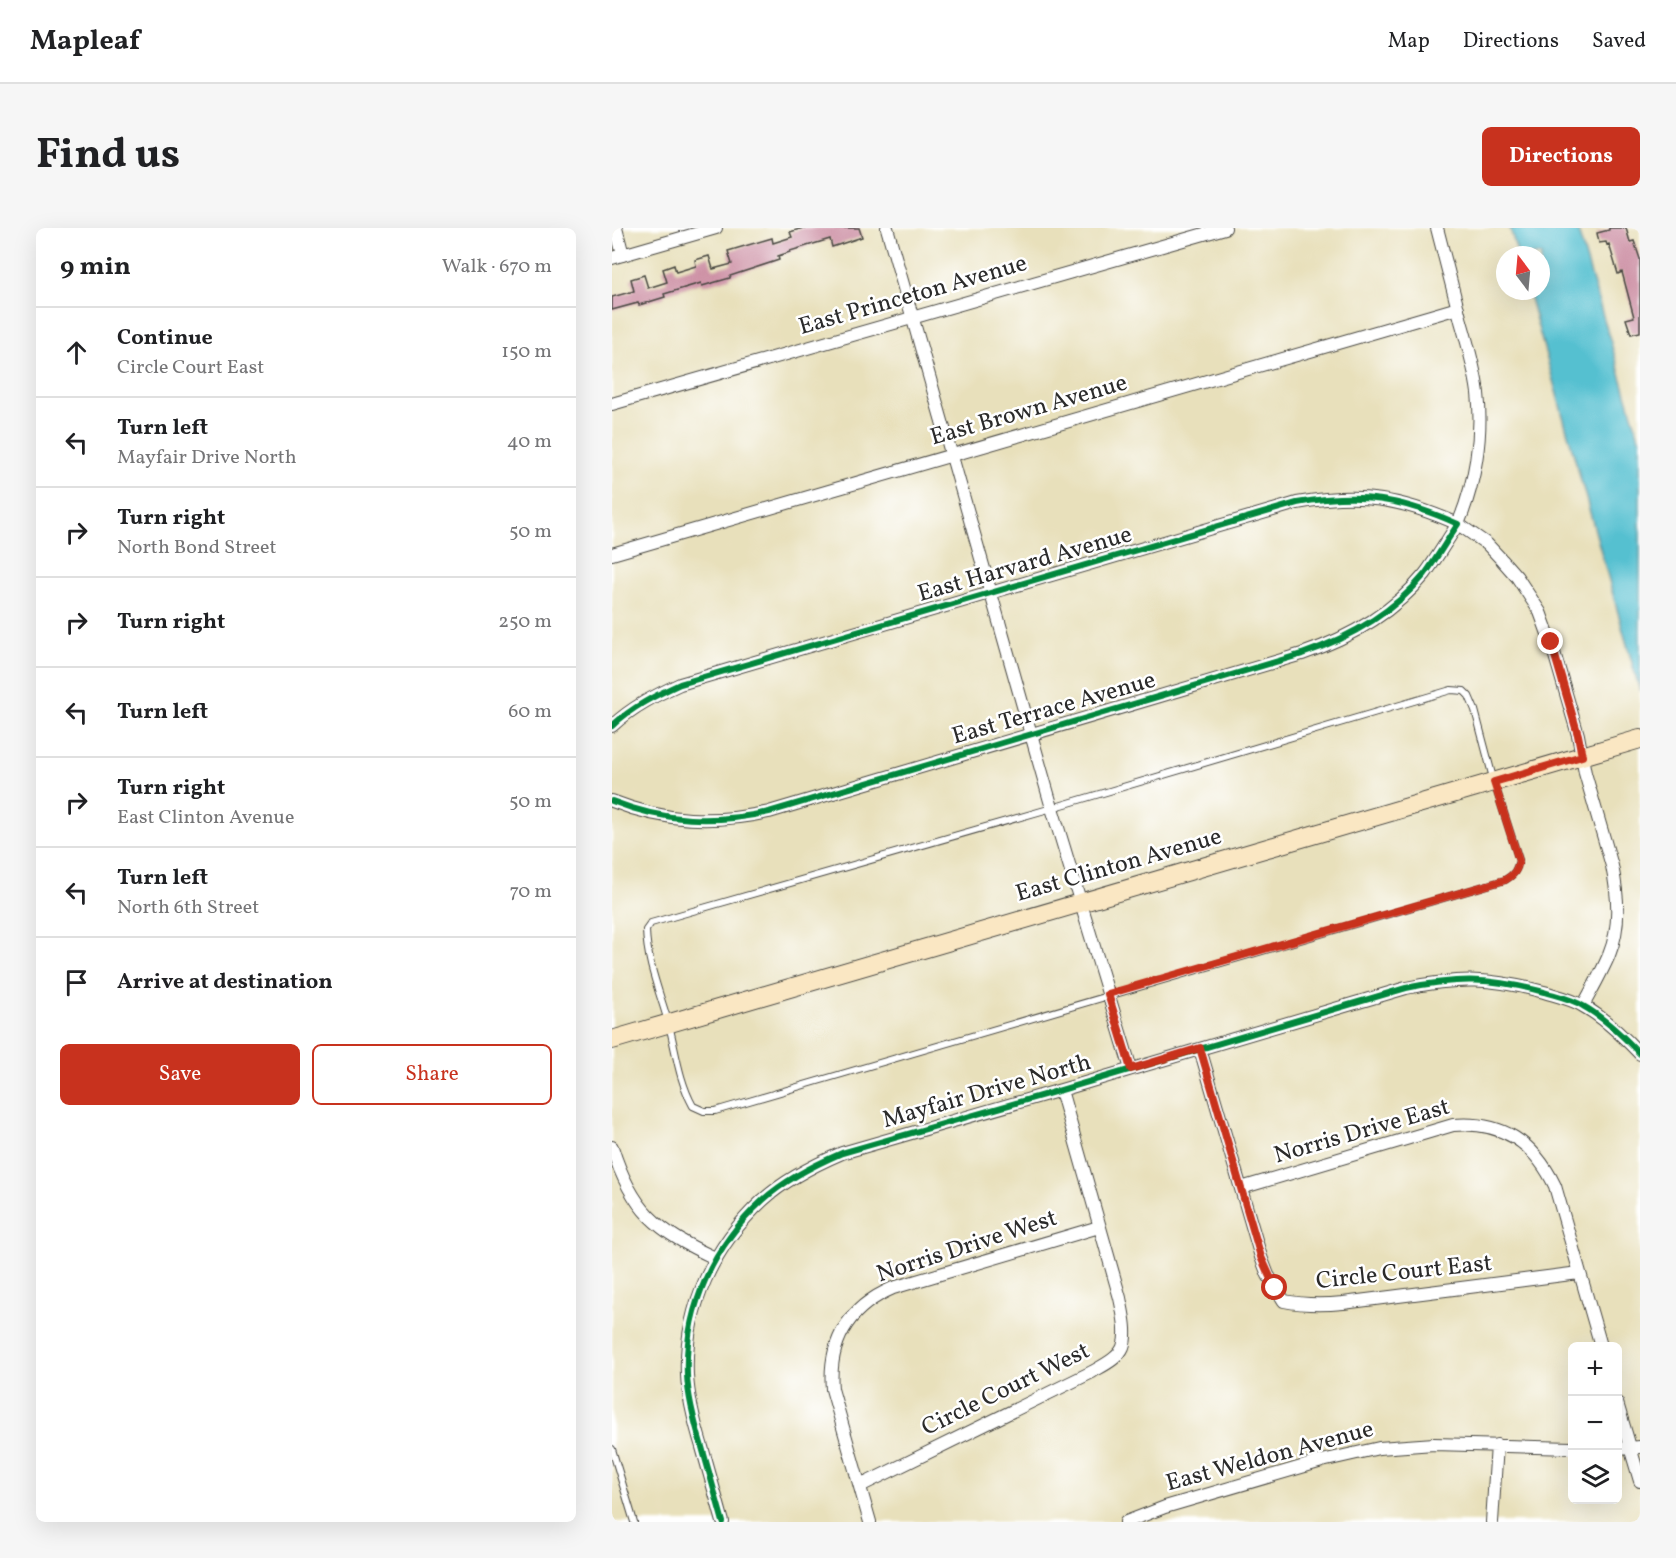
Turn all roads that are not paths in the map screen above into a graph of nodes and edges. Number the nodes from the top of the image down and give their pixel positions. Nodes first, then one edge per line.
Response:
1 (616, 228) edge
2 (716, 228) edge
3 (887, 228) edge
4 (1225, 228) edge
5 (1437, 228) edge
6 (618, 257) edge
7 (1458, 308) junction
8 (913, 318) junction
9 (612, 404) edge
10 (952, 455) junction
11 (1458, 524) junction
12 (612, 554) edge
13 (992, 593) junction
14 (612, 726) edge
15 (1031, 734) junction
16 (1640, 739) edge
17 (1582, 756) junction
18 (1494, 782) junction
19 (612, 801) edge
20 (1052, 808) junction
21 (1081, 903) junction
22 (1108, 994) junction
23 (1583, 1006) junction
24 (669, 1023) junction
25 (612, 1040) edge
26 (1200, 1048) junction
27 (1640, 1054) edge
28 (1131, 1069) junction
29 (1061, 1090) junction
30 (612, 1147) edge
31 (1241, 1188) junction
32 (1099, 1227) junction
33 (716, 1258) junction
34 (1579, 1273) junction
35 (1600, 1342) edge
36 (1622, 1416) edge
37 (1497, 1445) junction
38 (1568, 1448) edge
39 (1635, 1448) edge
40 (612, 1449) edge
41 (1640, 1481) edge
42 (860, 1486) junction
43 (634, 1522) edge
44 (723, 1522) edge
45 (870, 1522) edge
46 (1126, 1522) edge
47 (1491, 1522) edge

1 - 6 street
2 - 6 street
3 - 8 street
4 - 8 street, East Princeton Avenue
5 - 7 street, East Terrace Avenue
7 - 10 street, East Brown Avenue
7 - 11 street, East Terrace Avenue
8 - 9 street, East Princeton Avenue
8 - 10 street
10 - 12 street, East Brown Avenue
10 - 13 street
11 - 13 street, East Harvard Avenue
11 - 15 street, East Terrace Avenue
11 - 17 street, East Harvard Avenue
13 - 14 street, East Harvard Avenue
13 - 15 street
15 - 19 street, East Terrace Avenue
15 - 20 street
16 - 17 main road, East Clinton Avenue
17 - 18 main road, East Clinton Avenue
17 - 23 street, East Harvard Avenue
18 - 20 lane
18 - 21 main road, East Clinton Avenue
18 - 22 lane
20 - 21 street
20 - 24 lane
21 - 22 street
21 - 24 main road, East Clinton Avenue
22 - 24 lane
22 - 28 street
23 - 26 street, Mayfair Drive North
23 - 27 street, Mayfair Drive North
24 - 25 main road, East Clinton Avenue
26 - 28 street, Mayfair Drive North
26 - 31 street, Circle Court East
28 - 29 street, Mayfair Drive North
29 - 32 street, Circle Court West
29 - 33 street, Mayfair Drive North
30 - 33 street
31 - 34 street, Circle Court East
31 - 34 street, Norris Drive East
32 - 42 street, Circle Court West
32 - 42 street, Norris Drive West
33 - 44 street, Mayfair Drive North
34 - 35 street, Norris Drive East
36 - 39 street
37 - 38 street, East Weldon Avenue
37 - 46 street, East Weldon Avenue
37 - 47 street
39 - 41 street
40 - 43 lane
42 - 45 street, Norris Drive West

